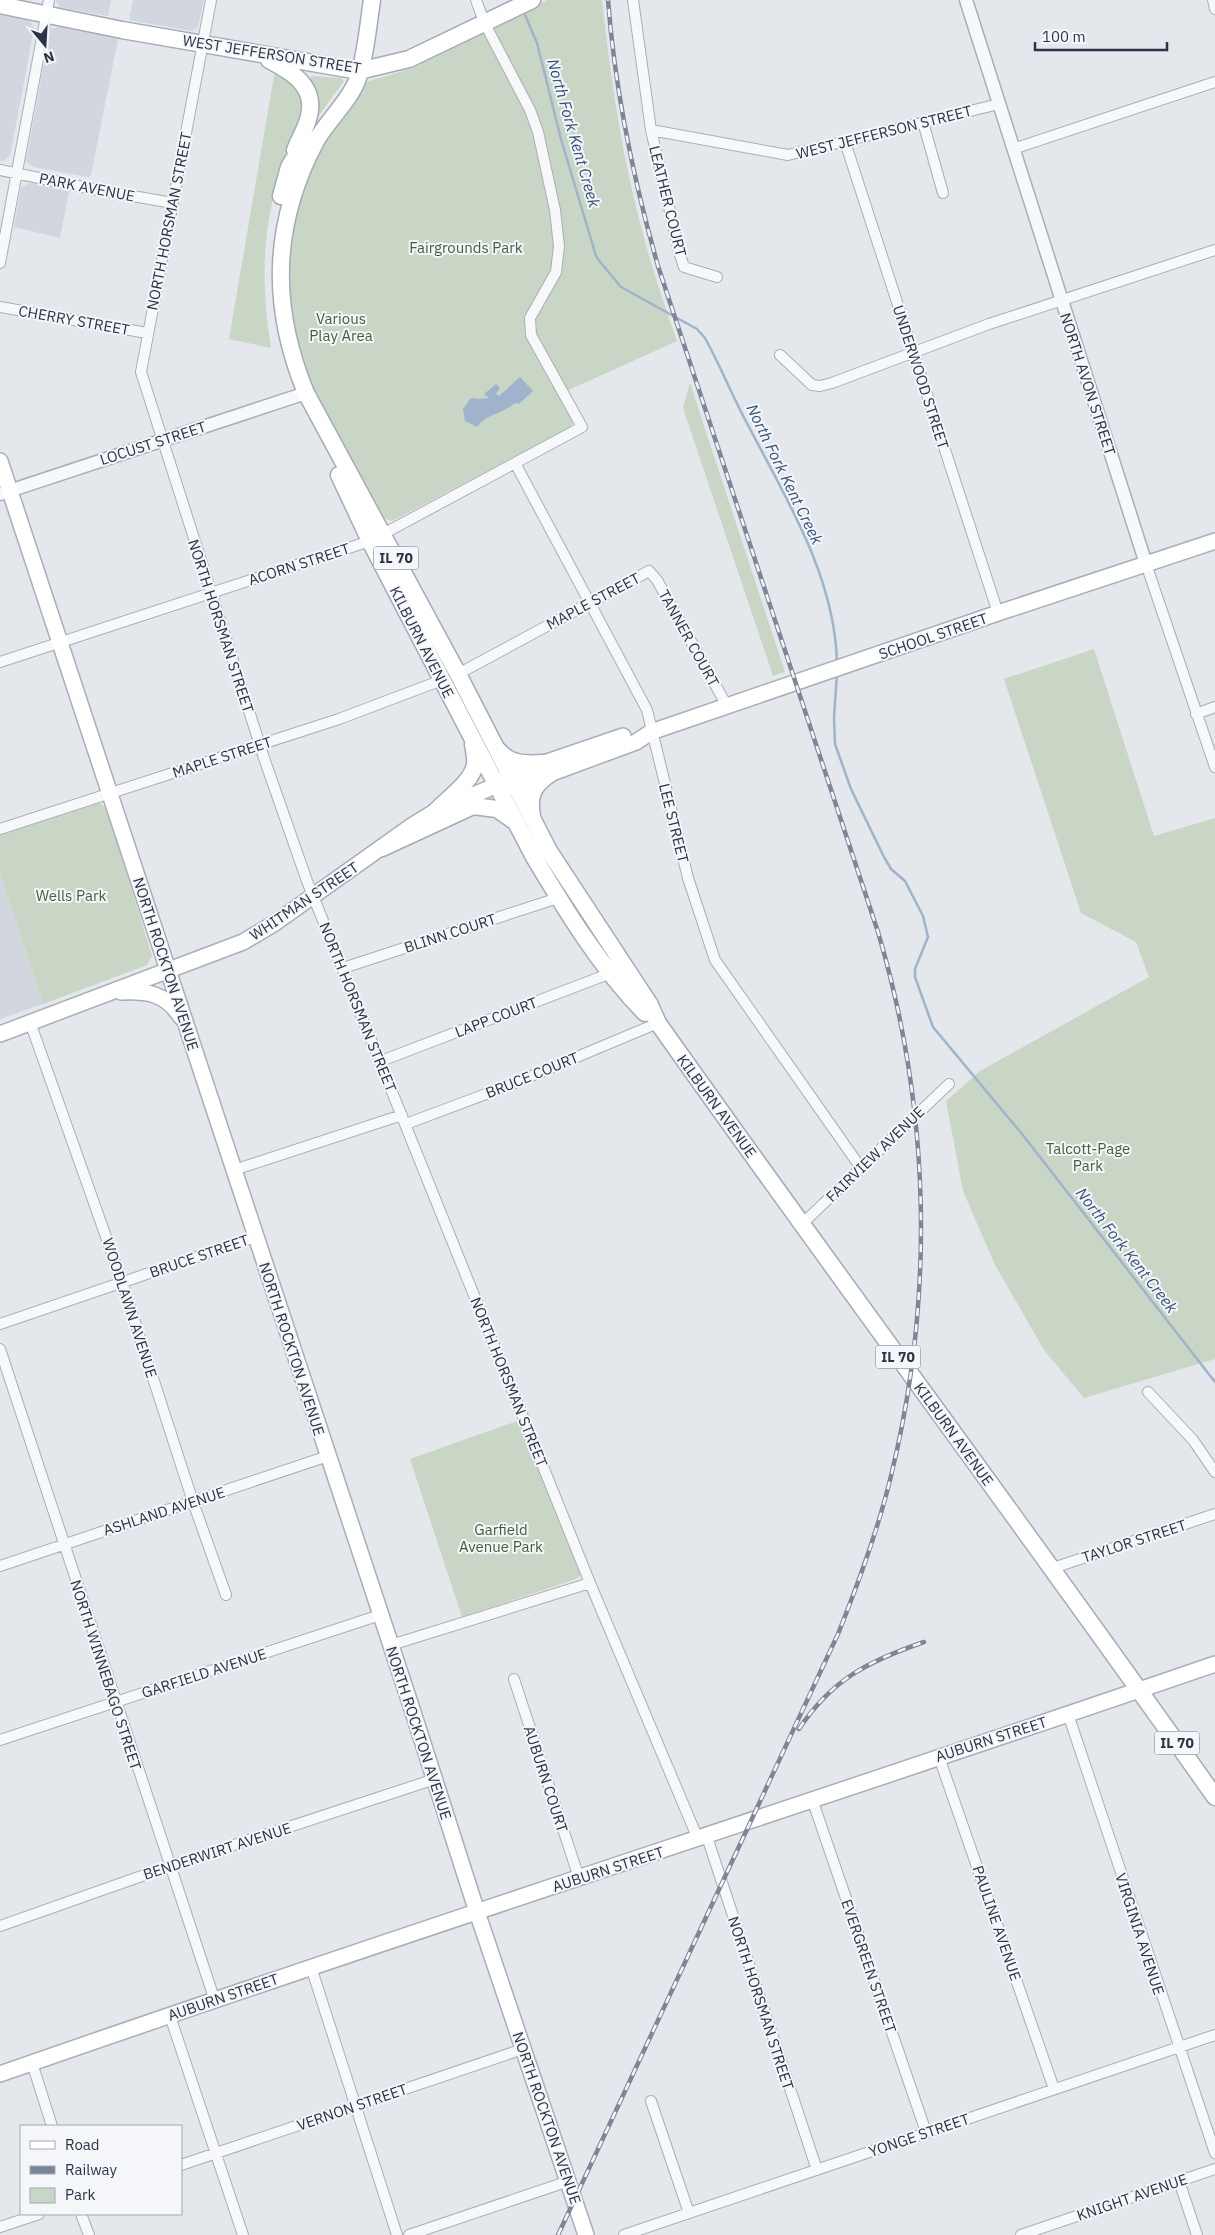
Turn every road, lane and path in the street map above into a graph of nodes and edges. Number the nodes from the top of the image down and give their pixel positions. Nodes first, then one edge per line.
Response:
1 (211, 0) edge
2 (372, 0) edge
3 (476, 0) edge
4 (532, 0) edge
5 (633, 0) edge
6 (966, 0) edge
7 (1213, 0) edge
8 (0, 5) edge
9 (48, 7) edge
10 (1215, 9) edge
11 (485, 24) junction
12 (204, 44) junction
13 (256, 53) junction
14 (360, 71) junction
15 (1215, 82) edge
16 (999, 104) junction
17 (923, 122) junction
18 (651, 130) junction
19 (845, 142) junction
20 (1013, 149) junction
21 (289, 167) junction
22 (0, 170) edge
23 (17, 174) junction
24 (943, 193) dead end
25 (173, 203) junction
26 (1215, 250) edge
27 (0, 263) edge
28 (717, 277) dead end
29 (1062, 302) junction
30 (0, 307) edge
31 (147, 333) junction
32 (913, 352) junction
33 (780, 355) dead end
34 (302, 395) junction
35 (162, 440) junction
36 (0, 462) edge
37 (515, 463) junction
38 (5, 492) edge
39 (377, 538) junction
40 (1215, 541) edge
41 (1146, 564) junction
42 (649, 571) joint
43 (211, 593) junction
44 (589, 603) junction
45 (998, 613) junction
46 (61, 644) junction
47 (0, 662) edge
48 (458, 674) junction
49 (442, 680) junction
50 (727, 706) junction
51 (1215, 707) edge
52 (1196, 714) junction
53 (651, 732) junction
54 (472, 737) junction
55 (260, 744) junction
56 (494, 745) junction
57 (1215, 767) edge
58 (548, 768) junction
59 (507, 782) junction
60 (109, 793) junction
61 (436, 811) junction
62 (533, 820) junction
63 (517, 824) junction
64 (0, 828) edge
65 (382, 848) junction
66 (313, 895) junction
67 (558, 898) junction
68 (343, 968) junction
69 (169, 970) junction
70 (611, 973) junction
71 (109, 992) junction
72 (30, 1022) junction
73 (658, 1023) junction
74 (188, 1027) junction
75 (0, 1034) edge
76 (381, 1061) junction
77 (949, 1084) dead end
78 (404, 1120) junction
79 (861, 1168) junction
80 (234, 1170) junction
81 (802, 1224) junction
82 (255, 1237) junction
83 (122, 1282) junction
84 (0, 1324) edge
85 (0, 1349) edge
86 (1148, 1392) dead end
87 (328, 1456) junction
88 (1215, 1472) edge
89 (193, 1502) junction
90 (1215, 1514) edge
91 (63, 1545) junction
92 (0, 1566) edge
93 (1053, 1568) junction
94 (590, 1583) junction
95 (226, 1595) dead end
96 (380, 1615) junction
97 (391, 1645) junction
98 (1215, 1664) edge
99 (514, 1679) dead end
100 (1140, 1690) junction
101 (115, 1702) junction
102 (1068, 1714) junction
103 (0, 1740) edge
104 (939, 1757) junction
105 (434, 1779) junction
106 (1215, 1797) edge
107 (812, 1799) junction
108 (702, 1838) junction
109 (170, 1866) junction
110 (579, 1878) junction
111 (477, 1912) junction
112 (0, 1926) edge
113 (311, 1967) junction
114 (215, 2001) junction
115 (170, 2016) junction
116 (1215, 2035) edge
117 (1178, 2047) junction
118 (522, 2049) junction
119 (32, 2063) junction
120 (0, 2074) edge
121 (1054, 2089) junction
122 (651, 2101) dead end
123 (355, 2106) junction
124 (52, 2125) edge
125 (926, 2132) junction
126 (1215, 2153) edge
127 (216, 2154) junction
128 (182, 2165) edge
129 (1215, 2169) edge
130 (817, 2170) junction
131 (569, 2181) junction
132 (1179, 2181) junction
133 (688, 2213) junction
134 (36, 2215) edge
135 (81, 2215) edge
136 (0, 2227) edge
137 (1033, 2233) edge
138 (89, 2235) edge
139 (243, 2235) edge
140 (397, 2235) edge
141 (409, 2235) edge
142 (586, 2235) edge
143 (624, 2235) edge
144 (1021, 2235) edge
145 (1197, 2235) edge

1 - 12 street, NORTH HORSMAN STREET
2 - 14 main road, KILBURN AVENUE / IL 70
3 - 11 street
4 - 11 main road, WEST JEFFERSON STREET
5 - 18 street
6 - 16 street, NORTH AVON STREET
7 - 10 street
8 - 9 main road, WEST JEFFERSON STREET
9 - 12 main road, WEST JEFFERSON STREET
9 - 23 street
11 - 14 main road, WEST JEFFERSON STREET
11 - 37 street, ACORN STREET
12 - 13 main road, WEST JEFFERSON STREET
12 - 25 street, NORTH HORSMAN STREET
13 - 14 main road, WEST JEFFERSON STREET
13 - 21 main road
14 - 21 main road, KILBURN AVENUE / IL 70
14 - 34 main road, KILBURN AVENUE / IL 70
15 - 20 street
16 - 17 street, WEST JEFFERSON STREET
16 - 20 street, NORTH AVON STREET
17 - 19 street, WEST JEFFERSON STREET
17 - 24 street
18 - 19 street, WEST JEFFERSON STREET
18 - 28 street, LEATHER COURT
19 - 32 street, UNDERWOOD STREET
20 - 29 street, NORTH AVON STREET
21 - 34 main road, KILBURN AVENUE / IL 70
22 - 23 street, PARK AVENUE
23 - 25 street, PARK AVENUE
23 - 27 street
25 - 31 street, NORTH HORSMAN STREET
26 - 29 street
29 - 32 street
29 - 41 street, NORTH AVON STREET
30 - 31 street, CHERRY STREET
31 - 35 street, NORTH HORSMAN STREET
32 - 33 street
32 - 45 street, UNDERWOOD STREET
34 - 35 street, LOCUST STREET
34 - 39 main road, KILBURN AVENUE / IL 70
35 - 38 street, LOCUST STREET
35 - 43 street, NORTH HORSMAN STREET
36 - 38 main road, NORTH ROCKTON AVENUE
37 - 39 street, ACORN STREET
37 - 44 street, LEE STREET
38 - 46 main road, NORTH ROCKTON AVENUE
39 - 43 street, ACORN STREET
39 - 48 main road, KILBURN AVENUE / IL 70
39 - 49 main road, KILBURN AVENUE / IL 70
40 - 41 main road, SCHOOL STREET
41 - 45 main road, SCHOOL STREET
41 - 52 street, NORTH AVON STREET
42 - 44 street, MAPLE STREET
42 - 50 street, TANNER COURT
43 - 46 street, ACORN STREET
43 - 55 street, NORTH HORSMAN STREET
44 - 48 street, MAPLE STREET
44 - 53 street, LEE STREET
45 - 50 main road, SCHOOL STREET
46 - 47 street, ACORN STREET
46 - 60 main road, NORTH ROCKTON AVENUE
48 - 56 main road, KILBURN AVENUE / IL 70
49 - 54 main road, KILBURN AVENUE / IL 70
49 - 55 street, MAPLE STREET
50 - 53 main road, SCHOOL STREET
51 - 52 street
52 - 57 street, NORTH AVON STREET
53 - 58 main road, SCHOOL STREET
53 - 79 street, LEE STREET
54 - 59 main road, KILBURN AVENUE / IL 70
54 - 61 main road
55 - 60 street, MAPLE STREET
55 - 66 street, NORTH HORSMAN STREET
56 - 58 main road
56 - 59 main road, KILBURN AVENUE / IL 70
58 - 59 main road, SCHOOL STREET
58 - 62 main road
59 - 61 main road, WHITMAN STREET
59 - 62 main road, KILBURN AVENUE / IL 70
59 - 63 main road, KILBURN AVENUE / IL 70
60 - 64 street, MAPLE STREET
60 - 69 main road, NORTH ROCKTON AVENUE
61 - 65 main road, WHITMAN STREET
62 - 73 main road, KILBURN AVENUE / IL 70
63 - 65 main road
63 - 67 main road, KILBURN AVENUE / IL 70
65 - 66 main road, WHITMAN STREET
66 - 68 street, NORTH HORSMAN STREET
66 - 69 main road, WHITMAN STREET
67 - 68 street, BLINN COURT
67 - 70 main road, KILBURN AVENUE / IL 70
68 - 76 street, NORTH HORSMAN STREET
69 - 71 main road, WHITMAN STREET
69 - 74 main road, NORTH ROCKTON AVENUE
70 - 73 main road, KILBURN AVENUE / IL 70
70 - 76 street, LAPP COURT
71 - 72 main road, WHITMAN STREET
71 - 74 main road
72 - 75 main road, WHITMAN STREET
72 - 83 street, WOODLAWN AVENUE
73 - 78 street, BRUCE COURT
73 - 81 main road, KILBURN AVENUE / IL 70
74 - 80 main road, NORTH ROCKTON AVENUE
76 - 78 street, NORTH HORSMAN STREET
77 - 79 street, FAIRVIEW AVENUE
78 - 80 street
78 - 94 street, NORTH HORSMAN STREET
79 - 81 street, FAIRVIEW AVENUE
80 - 82 main road, NORTH ROCKTON AVENUE
81 - 93 main road, KILBURN AVENUE / IL 70
82 - 83 street, BRUCE STREET
82 - 87 main road, NORTH ROCKTON AVENUE
83 - 84 street, BRUCE STREET
83 - 89 street, WOODLAWN AVENUE
85 - 91 street, NORTH WINNEBAGO STREET
86 - 88 street
87 - 89 street, ASHLAND AVENUE
87 - 96 main road, NORTH ROCKTON AVENUE
89 - 91 street, ASHLAND AVENUE
89 - 95 street, WOODLAWN AVENUE
90 - 93 street, TAYLOR STREET
91 - 92 street, ASHLAND AVENUE
91 - 101 street, NORTH WINNEBAGO STREET
93 - 100 main road, KILBURN AVENUE / IL 70
94 - 97 street
94 - 108 street, NORTH HORSMAN STREET
96 - 97 main road, NORTH ROCKTON AVENUE
96 - 101 street, GARFIELD AVENUE
97 - 105 main road, NORTH ROCKTON AVENUE
98 - 100 main road, AUBURN STREET
99 - 110 street, AUBURN COURT
100 - 102 main road, AUBURN STREET
100 - 106 main road, KILBURN AVENUE / IL 70
101 - 103 street, GARFIELD AVENUE
101 - 109 street, NORTH WINNEBAGO STREET
102 - 104 main road, AUBURN STREET
102 - 117 street, VIRGINIA AVENUE
104 - 107 main road, AUBURN STREET
104 - 121 street, PAULINE AVENUE
105 - 109 street, BENDERWIRT AVENUE
105 - 111 main road, NORTH ROCKTON AVENUE
107 - 108 main road, AUBURN STREET
107 - 125 street, EVERGREEN STREET
108 - 110 main road, AUBURN STREET
108 - 130 street, NORTH HORSMAN STREET
109 - 112 street, BENDERWIRT AVENUE
109 - 114 street, NORTH WINNEBAGO STREET
110 - 111 main road, AUBURN STREET
111 - 113 main road, AUBURN STREET
111 - 118 main road, NORTH ROCKTON AVENUE
113 - 114 main road, AUBURN STREET
113 - 123 street
114 - 115 main road, AUBURN STREET
115 - 119 main road, AUBURN STREET
115 - 127 street
116 - 117 street, YONGE STREET
117 - 121 street, YONGE STREET
117 - 126 street, VIRGINIA AVENUE
118 - 123 street, VERNON STREET
118 - 131 main road, NORTH ROCKTON AVENUE
119 - 120 main road, AUBURN STREET
119 - 124 street
121 - 125 street, YONGE STREET
122 - 133 street
123 - 127 street, VERNON STREET
123 - 140 street
125 - 130 street, YONGE STREET
127 - 128 street, VERNON STREET
127 - 139 street
129 - 132 street, KNIGHT AVENUE
130 - 133 street, YONGE STREET
131 - 141 street
131 - 142 main road, NORTH ROCKTON AVENUE
132 - 137 street, KNIGHT AVENUE
132 - 145 street
133 - 143 street, YONGE STREET
134 - 136 street
135 - 138 street
137 - 144 street, KNIGHT AVENUE

